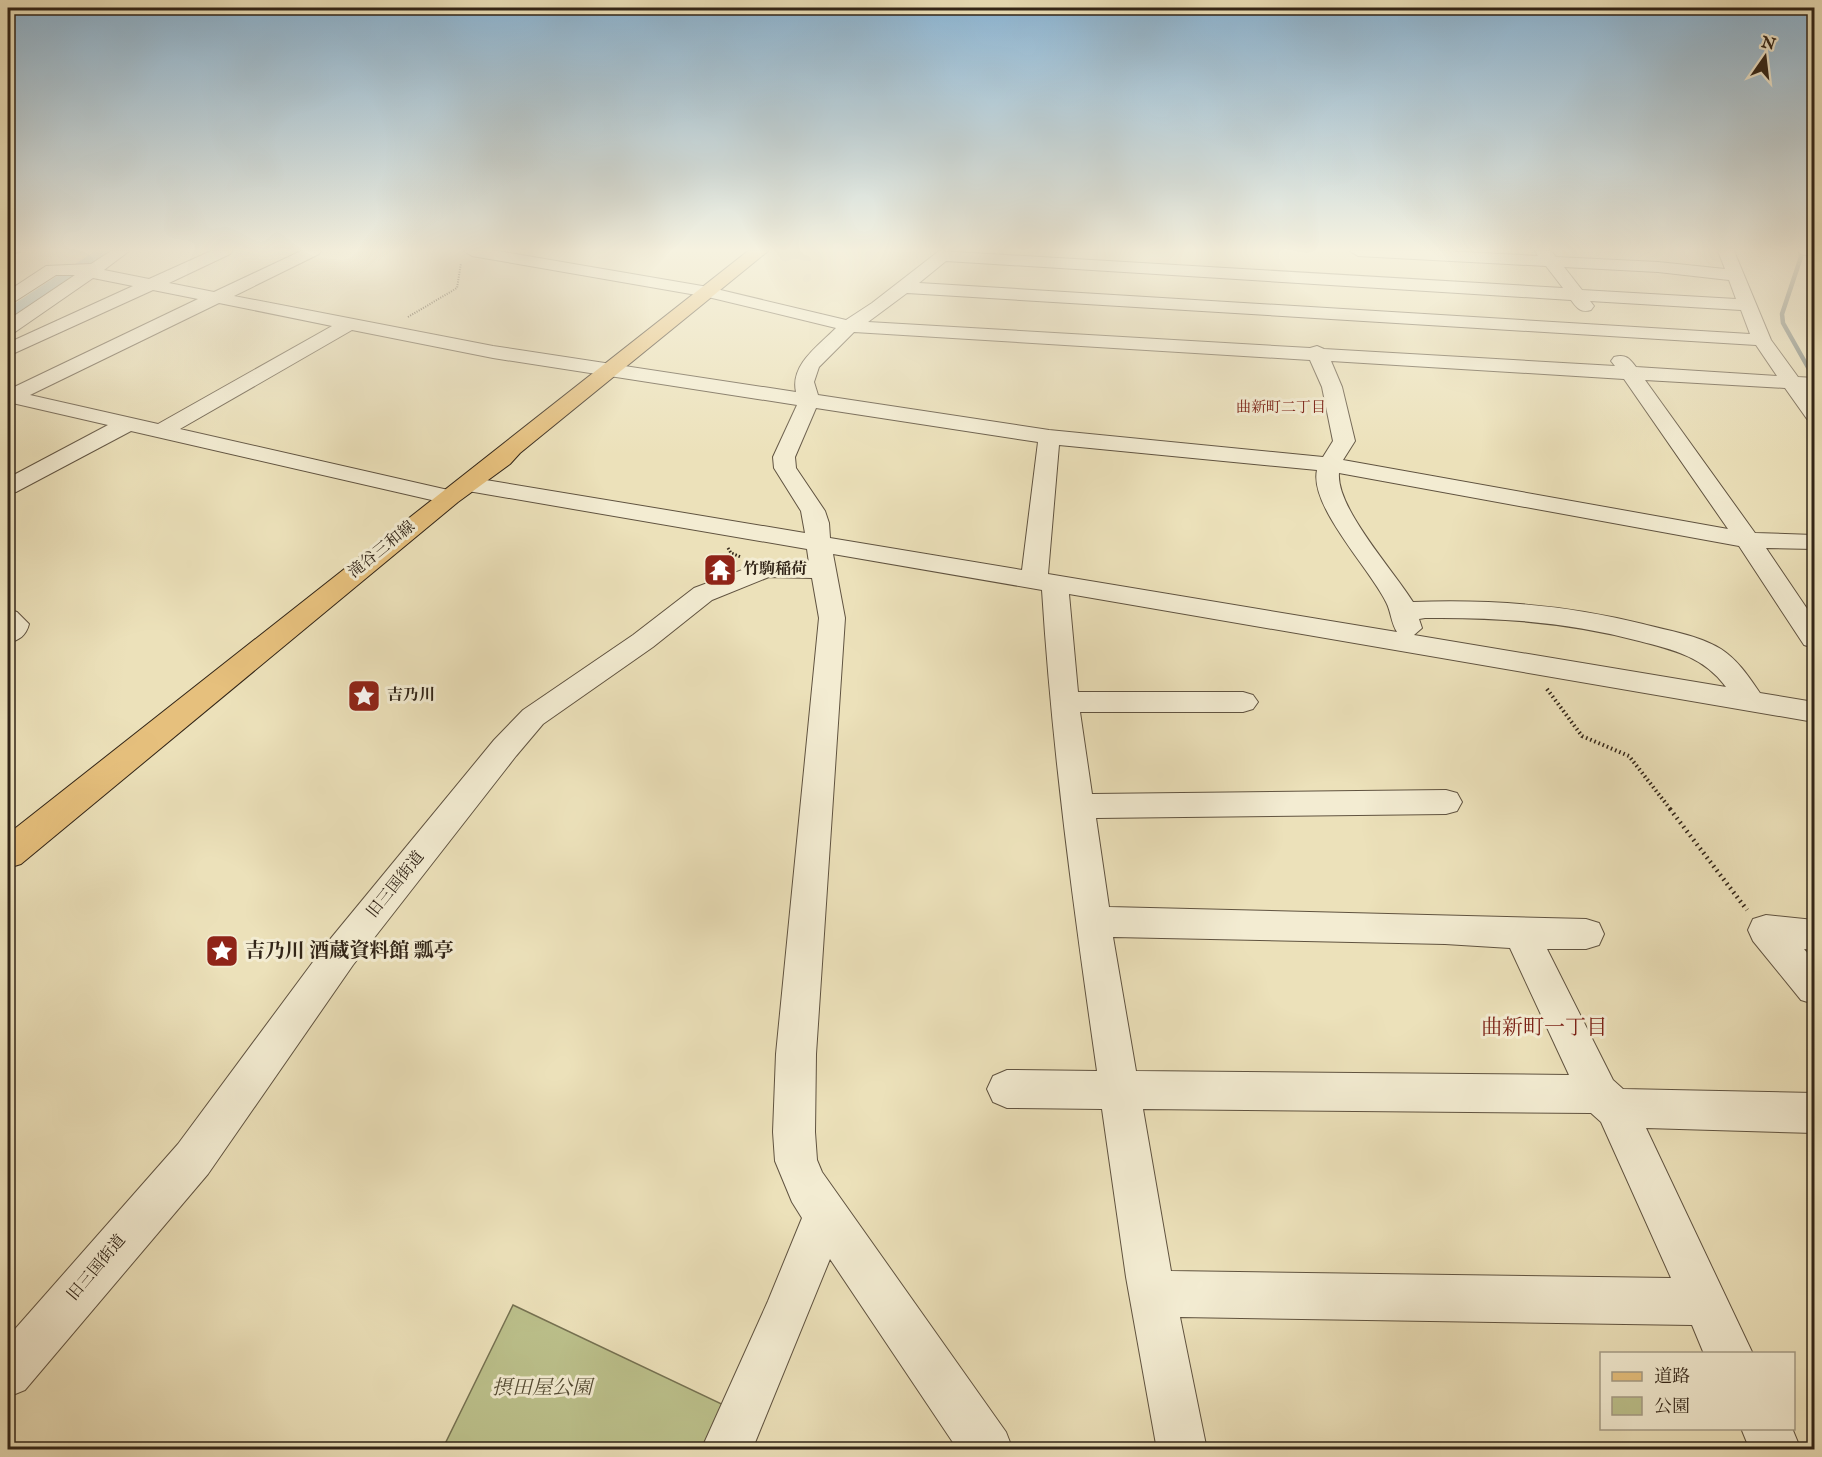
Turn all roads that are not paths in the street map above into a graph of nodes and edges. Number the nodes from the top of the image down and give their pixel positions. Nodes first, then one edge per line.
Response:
1 (21, 319) edge
2 (75, 319) edge
3 (170, 319) edge
4 (322, 319) edge
5 (674, 319) edge
6 (820, 319) edge
7 (860, 319) edge
8 (1148, 319) edge
9 (1409, 319) edge
10 (1422, 319) edge
11 (1593, 319) edge
12 (1753, 319) edge
13 (348, 324) junction
14 (849, 326) junction
15 (8, 328) edge
16 (1602, 332) junction
17 (1761, 340) junction
18 (1151, 343) junction
19 (1425, 346) junction
20 (8, 350) edge
21 (1317, 352) junction
22 (610, 370) junction
23 (1629, 373) junction
24 (1790, 383) junction
25 (1815, 384) edge
26 (9, 396) edge
27 (808, 401) junction
28 (1815, 416) edge
29 (127, 424) junction
30 (161, 431) junction
31 (1049, 437) junction
32 (1331, 465) junction
33 (8, 488) edge
34 (458, 491) junction
35 (1749, 540) junction
36 (1815, 542) edge
37 (821, 557) junction
38 (1045, 583) junction
39 (1402, 610) junction
40 (8, 618) edge
41 (8, 634) edge
42 (1815, 639) edge
43 (1413, 645) junction
44 (1750, 701) junction
45 (1064, 702) junction
46 (1244, 702) dead end
47 (1815, 712) edge
48 (1446, 802) dead end
49 (1080, 806) junction
50 (8, 854) edge
51 (1093, 922) junction
52 (1521, 934) junction
53 (1586, 934) dead end
54 (1815, 935) edge
55 (1815, 988) edge
56 (1007, 1089) dead end
57 (1119, 1089) junction
58 (1607, 1101) junction
59 (1815, 1113) edge
60 (825, 1215) junction
61 (1152, 1294) junction
62 (1704, 1302) junction
63 (1729, 1352) edge
64 (8, 1373) edge
65 (1767, 1430) edge
66 (726, 1449) edge
67 (988, 1449) edge
68 (1182, 1449) edge
69 (1776, 1449) edge

1 - 15 street
2 - 20 street
3 - 26 street
4 - 13 street
5 - 22 main road, 滝谷三和線
6 - 14 street
7 - 14 street
8 - 18 street
9 - 19 street
10 - 16 street
11 - 16 street
12 - 17 street
13 - 22 street
13 - 30 street
14 - 18 street
14 - 27 street
16 - 17 street
16 - 23 street
17 - 24 street
18 - 21 street
19 - 21 street
19 - 23 street
21 - 32 street
22 - 27 street
22 - 34 main road, 滝谷三和線
23 - 24 street
23 - 35 street
24 - 25 street
24 - 28 street
26 - 29 street
27 - 31 street
27 - 37 street
29 - 30 street
29 - 33 street
30 - 34 street
31 - 32 street
31 - 38 street
32 - 35 street
32 - 39 street
34 - 37 street
34 - 50 main road, 滝谷三和線
35 - 36 street
35 - 42 street
37 - 38 street
37 - 60 street
37 - 64 street, 旧三国街道
38 - 43 street
38 - 45 street
39 - 43 street
39 - 44 street
40 - 41 street
43 - 44 street
44 - 47 street
45 - 46 street
45 - 49 street
48 - 49 street
49 - 51 street
51 - 52 street
51 - 57 street
52 - 53 street
52 - 58 street
54 - 55 street
56 - 57 street
57 - 58 street
57 - 61 street
58 - 59 street
58 - 62 street
60 - 66 street
60 - 67 street
61 - 62 street
61 - 68 street
62 - 63 street
65 - 69 street

